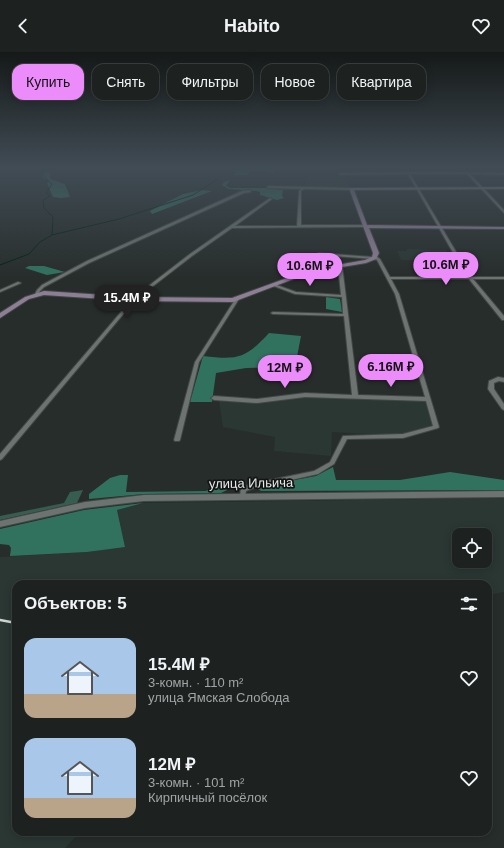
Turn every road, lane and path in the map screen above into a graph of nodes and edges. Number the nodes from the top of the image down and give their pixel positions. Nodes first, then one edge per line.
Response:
1 (216, 204) edge
2 (264, 204) edge
3 (300, 204) edge
4 (357, 204) edge
5 (427, 204) edge
6 (497, 204) edge
7 (504, 212) edge
8 (299, 226) junction
9 (365, 226) junction
10 (232, 227) junction
11 (439, 227) junction
12 (504, 228) edge
13 (319, 254) dead end
14 (374, 257) junction
15 (340, 265) junction
16 (388, 278) junction
17 (470, 278) junction
18 (504, 278) edge
19 (19, 283) dead end
20 (273, 285) junction
21 (0, 291) edge
22 (37, 294) junction
23 (344, 296) junction
24 (134, 299) junction
25 (237, 299) junction
26 (273, 313) dead end
27 (346, 315) junction
28 (0, 316) edge
29 (504, 320) edge
30 (504, 380) edge
31 (355, 396) junction
32 (214, 398) dead end
33 (427, 399) junction
34 (504, 408) edge
35 (177, 440) dead end
36 (0, 458) edge
37 (504, 494) edge
38 (243, 496) junction
39 (0, 524) edge

1 - 22 street
2 - 10 street
3 - 8 street
4 - 9 main road
5 - 11 street
6 - 7 street
8 - 9 street
8 - 10 street
9 - 11 main road
9 - 14 main road
10 - 24 street
11 - 12 main road
11 - 17 street
13 - 14 street
14 - 15 main road
14 - 16 street
15 - 20 main road
15 - 23 street
16 - 17 street
16 - 33 street
17 - 18 street
17 - 29 street
19 - 21 street
20 - 23 street
20 - 25 main road
22 - 24 main road
22 - 28 main road
23 - 27 street
24 - 25 main road
24 - 36 street
25 - 35 street
26 - 27 street
27 - 31 street
30 - 34 street
31 - 32 street
31 - 33 street
33 - 38 street
37 - 38 street, улица Ильича
38 - 39 street, улица Ильича

